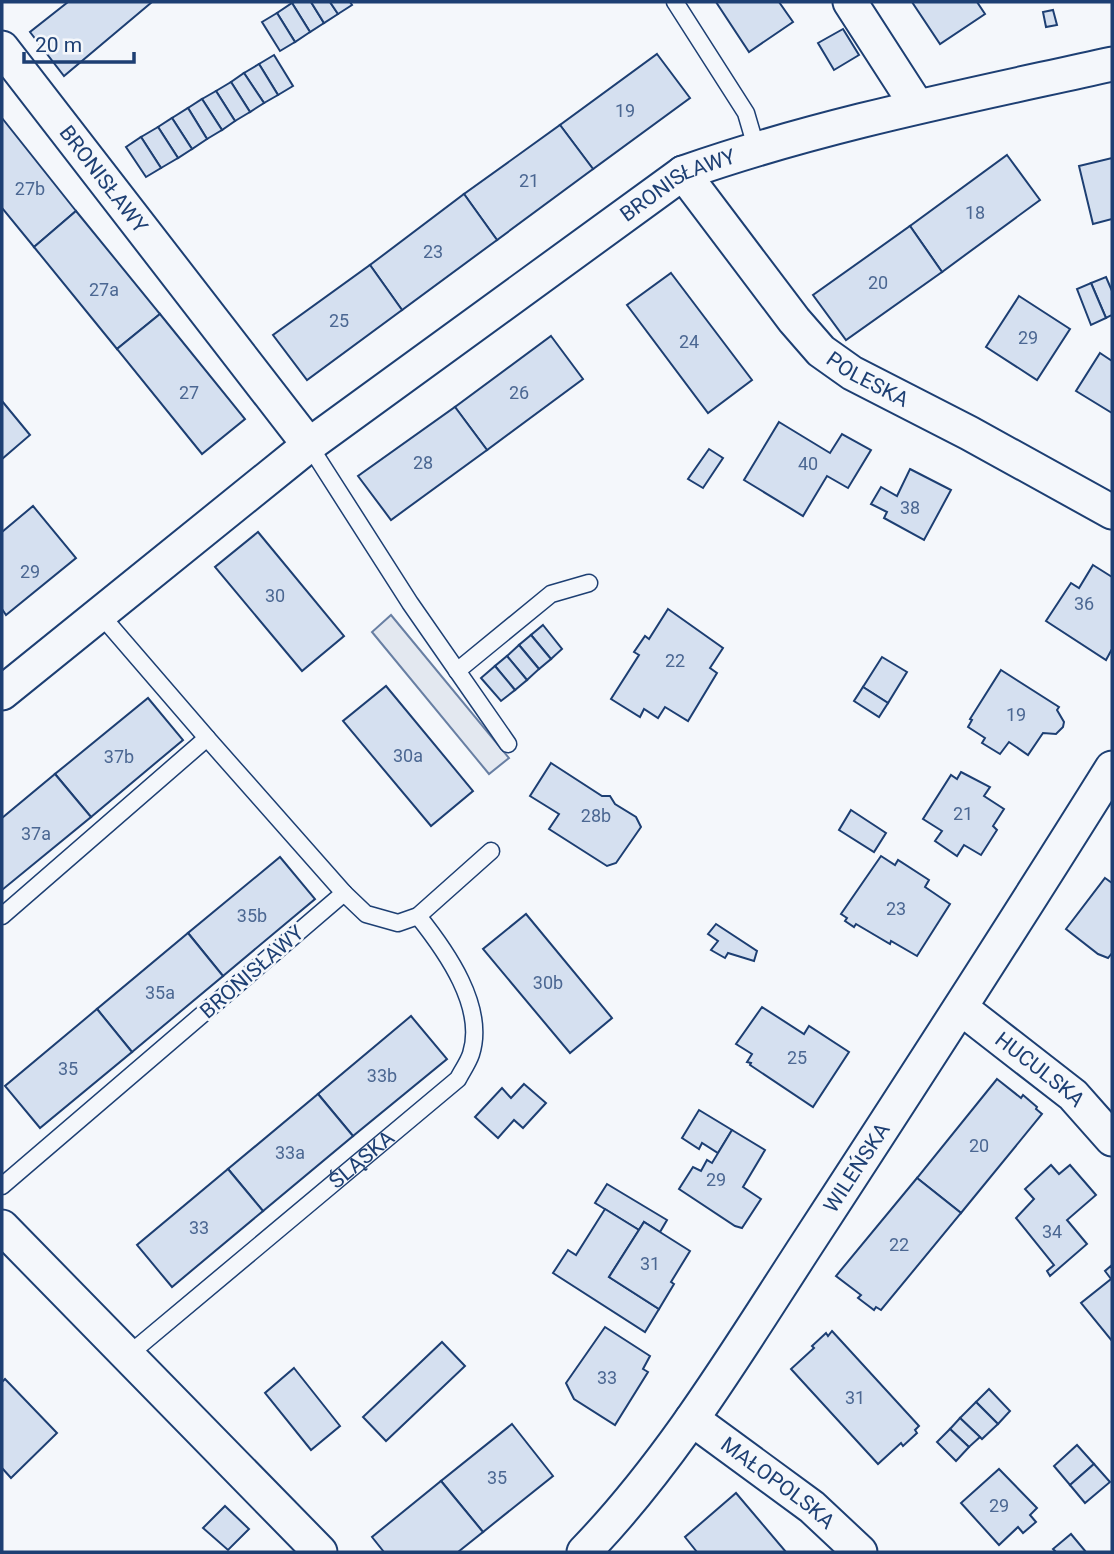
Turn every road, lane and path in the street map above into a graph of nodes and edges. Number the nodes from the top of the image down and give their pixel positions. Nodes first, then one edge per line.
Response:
1 (675, 2) edge
2 (850, 2) edge
3 (2, 48) edge
4 (1112, 64) edge
5 (917, 106) junction
6 (755, 147) junction
7 (683, 173) junction
8 (309, 445) junction
9 (1112, 512) edge
10 (589, 583) dead end
11 (100, 614) junction
12 (457, 670) junction
13 (2, 693) edge
14 (207, 738) junction
15 (508, 744) dead end
16 (1112, 768) edge
17 (491, 851) dead end
18 (344, 893) junction
19 (2, 916) edge
20 (418, 916) junction
21 (961, 1008) junction
22 (1112, 1139) edge
23 (2, 1186) edge
24 (2, 1227) edge
25 (127, 1356) junction
26 (692, 1419) junction
27 (320, 1552) edge
28 (584, 1552) edge
29 (860, 1552) edge

1 - 6 lane
2 - 5 street
3 - 8 street, BRONISŁAWY
4 - 5 street, BRONISŁAWY
5 - 6 street, BRONISŁAWY
6 - 7 street, BRONISŁAWY
7 - 8 street, BRONISŁAWY
7 - 9 street, POLESKA
8 - 11 street, BRONISŁAWY
8 - 12 lane, BRONISŁAWY
10 - 12 lane
11 - 13 street, BRONISŁAWY
11 - 14 lane
12 - 15 lane, BRONISŁAWY
14 - 18 lane
14 - 19 lane
16 - 21 street, WILEŃSKA
17 - 20 lane
18 - 20 lane
18 - 23 lane, BRONISŁAWY
20 - 25 lane, ŚLĄSKA
21 - 22 street, HUCULSKA
21 - 26 street, WILEŃSKA
24 - 25 street
25 - 27 street
26 - 28 street, WILEŃSKA
26 - 29 street, MAŁOPOLSKA

